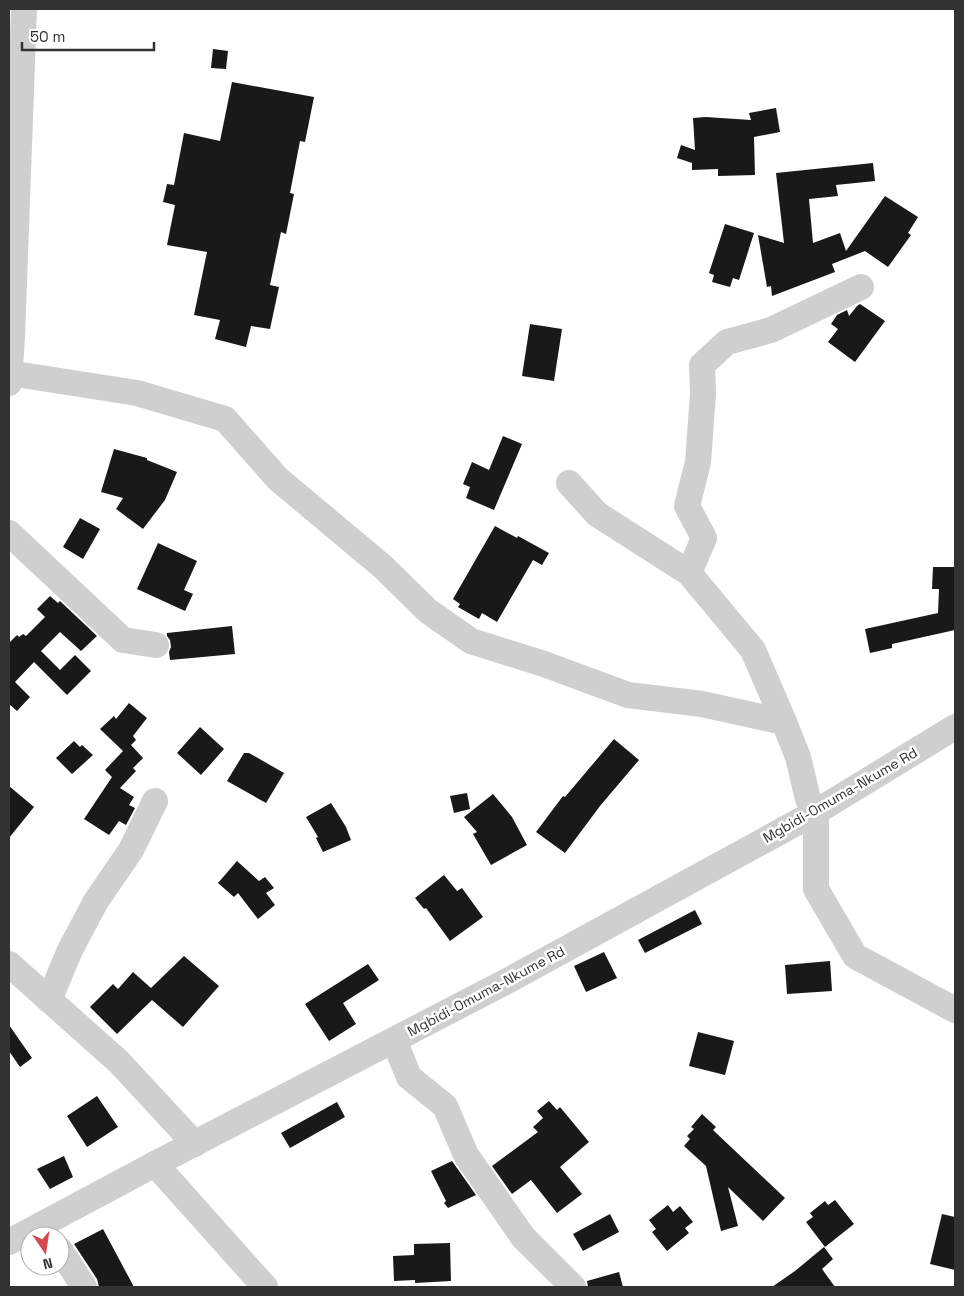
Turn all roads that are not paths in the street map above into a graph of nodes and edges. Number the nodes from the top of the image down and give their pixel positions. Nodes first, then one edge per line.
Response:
1 (24, 9) edge
2 (862, 288) dead end
3 (9, 376) edge
4 (569, 483) dead end
5 (9, 533) edge
6 (689, 573) junction
7 (156, 645) dead end
8 (784, 722) junction
9 (955, 727) edge
10 (156, 801) dead end
11 (816, 812) junction
12 (9, 964) edge
13 (48, 1000) junction
14 (955, 1010) edge
15 (394, 1040) junction
16 (195, 1144) junction
17 (155, 1164) junction
18 (54, 1226) edge
19 (70, 1265) edge
20 (84, 1287) edge
21 (265, 1287) edge
22 (574, 1287) edge

1 - 3 street
2 - 6 street
3 - 8 street
4 - 6 street
5 - 7 street
6 - 8 street
8 - 11 street
9 - 11 street, Mgbidi-Omuma-Nkume Rd
10 - 13 street
11 - 14 street
11 - 15 street, Mgbidi-Omuma-Nkume Rd
12 - 13 street
13 - 16 street
15 - 16 street, Mgbidi-Omuma-Nkume Rd
15 - 22 street
16 - 17 street, Mgbidi-Omuma-Nkume Rd
17 - 18 street, Mgbidi-Omuma-Nkume Rd
17 - 21 street
19 - 20 street

